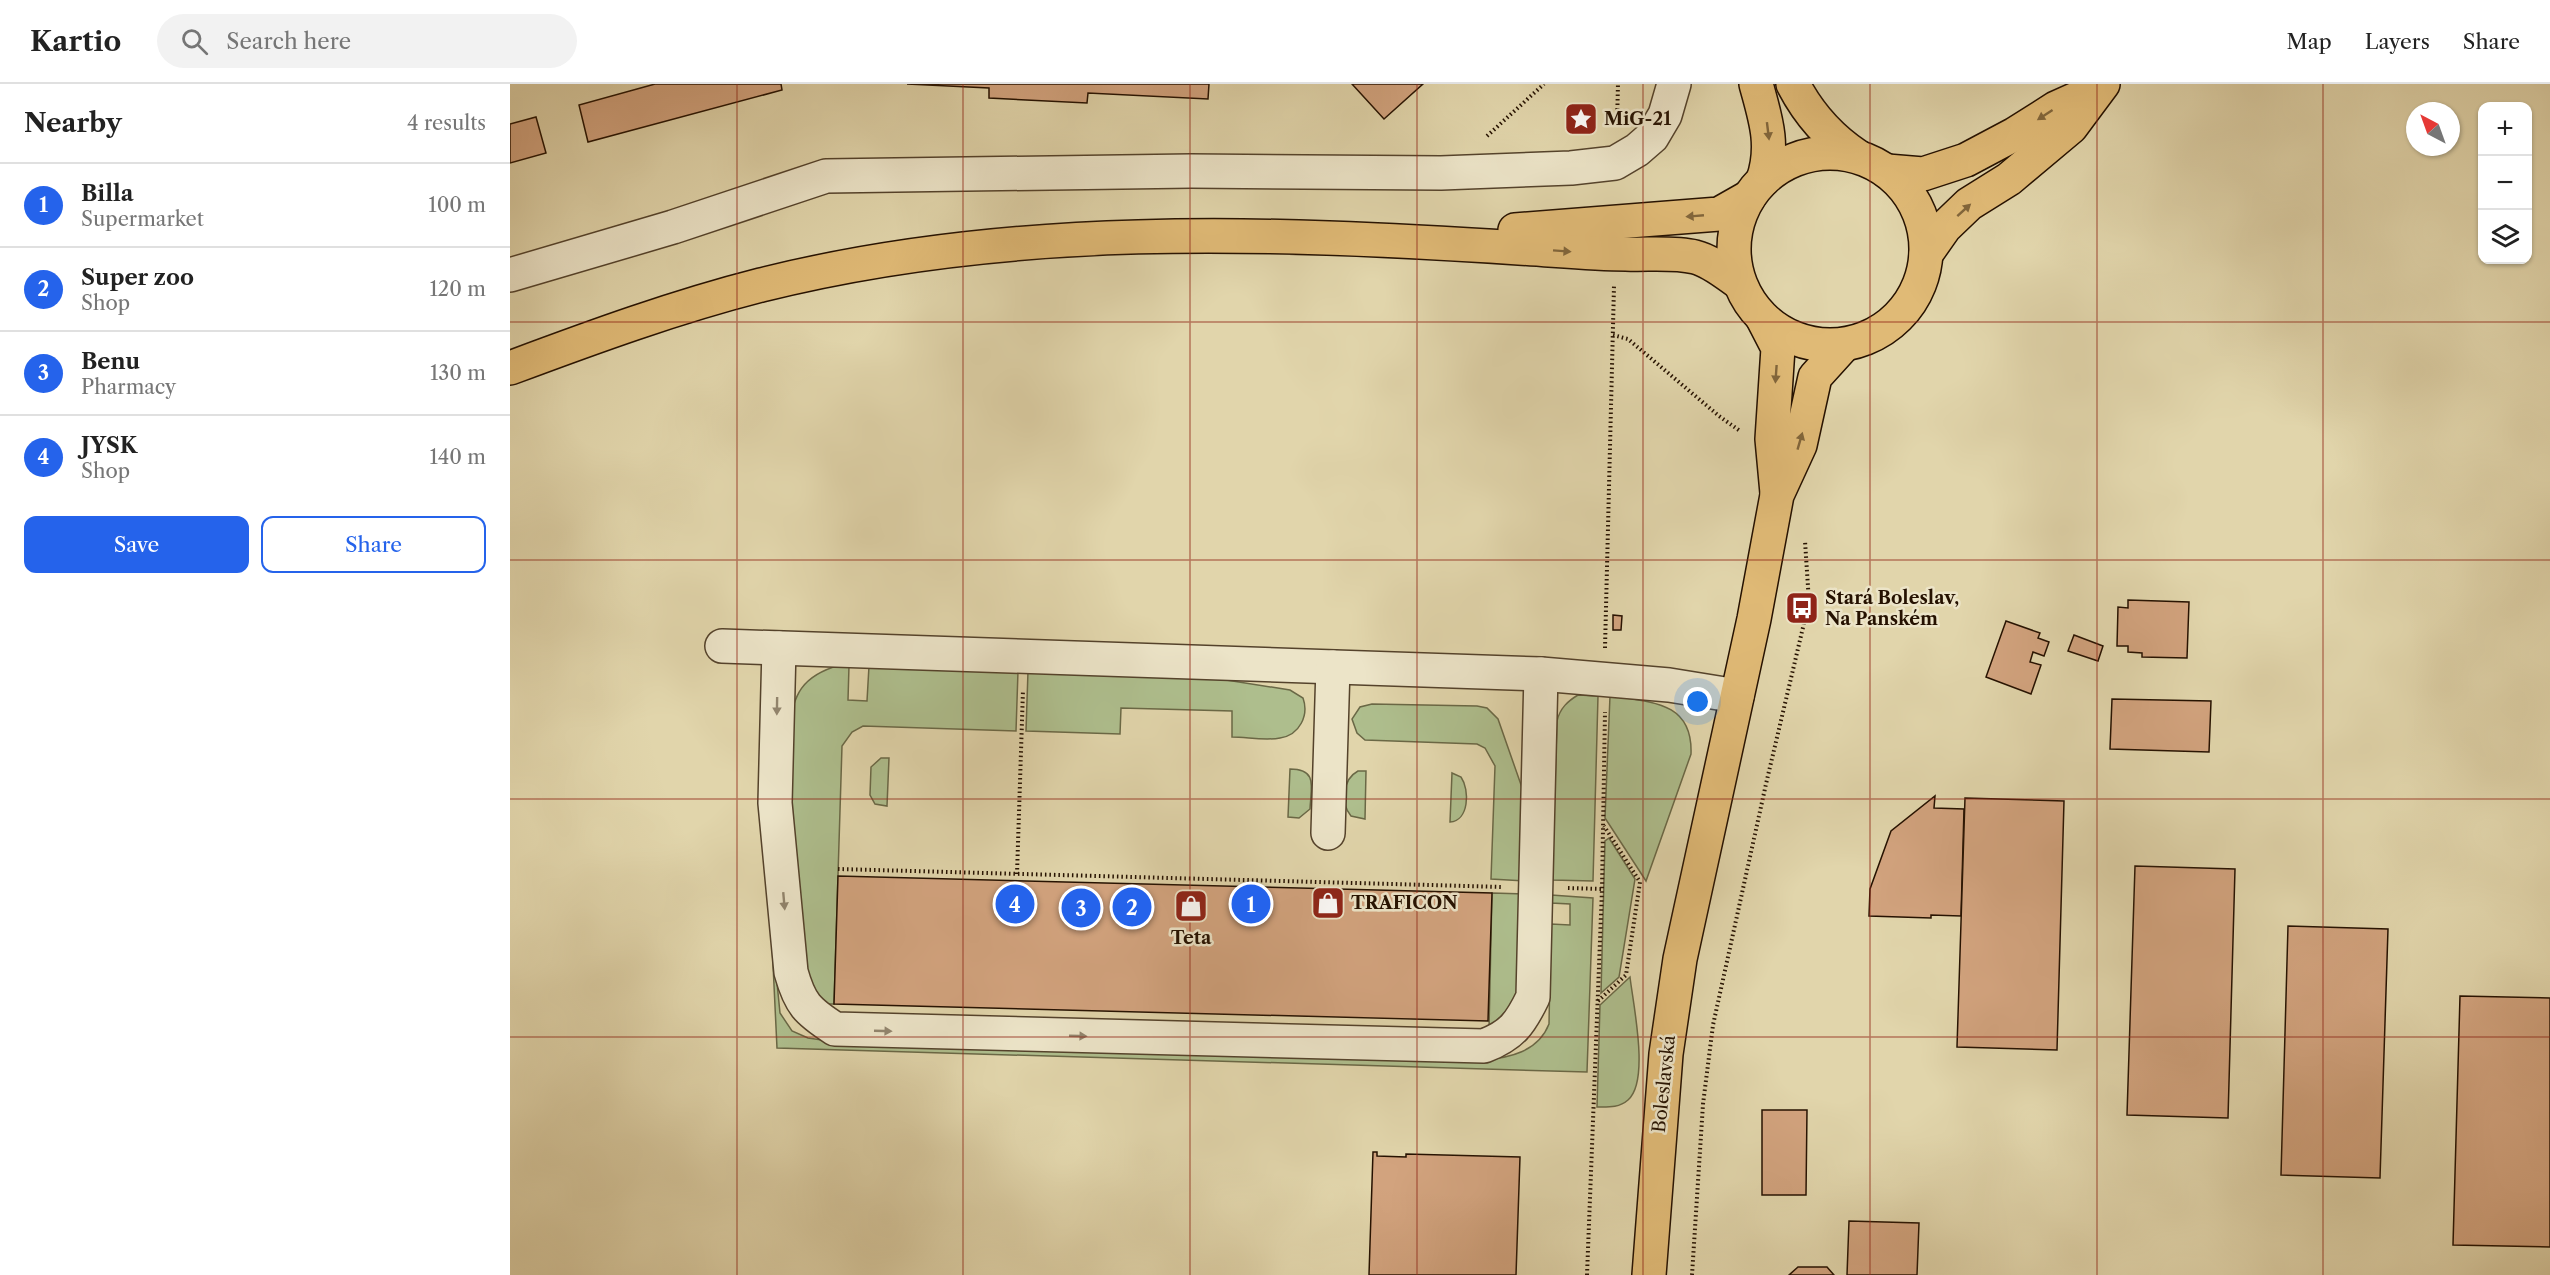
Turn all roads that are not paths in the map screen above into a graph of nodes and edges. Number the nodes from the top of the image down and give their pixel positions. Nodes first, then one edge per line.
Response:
1 (1674, 84) edge
2 (1756, 84) edge
3 (1793, 84) edge
4 (2101, 87) edge
5 (1857, 156) junction
6 (1887, 171) junction
7 (1756, 188) junction
8 (1378, 238) junction
9 (1926, 254) junction
10 (510, 275) edge
11 (1738, 282) junction
12 (1763, 320) junction
13 (1844, 345) junction
14 (510, 368) edge
15 (1777, 495) junction
16 (722, 646) dead end
17 (779, 648) junction
18 (1333, 667) junction
19 (1541, 674) junction
20 (1737, 696) junction
21 (1328, 833) dead end
22 (1649, 1275) edge

1 - 10 street
2 -> 7 main road
3 - 5 main road
4 -> 6 main road
9 -> 4 main road
5 - 6 main road
5 - 7 main road
6 - 9 main road
7 -> 8 main road
7 - 11 main road
8 -> 11 main road
8 - 14 main road
9 - 13 main road
11 - 12 main road
12 - 13 main road
12 -> 15 main road
15 -> 13 main road
15 - 20 main road, Boleslavská
16 - 17 street
17 - 18 street
17 -> 19 street
18 - 19 street
18 - 21 street
19 - 20 street
20 - 22 main road, Boleslavská

